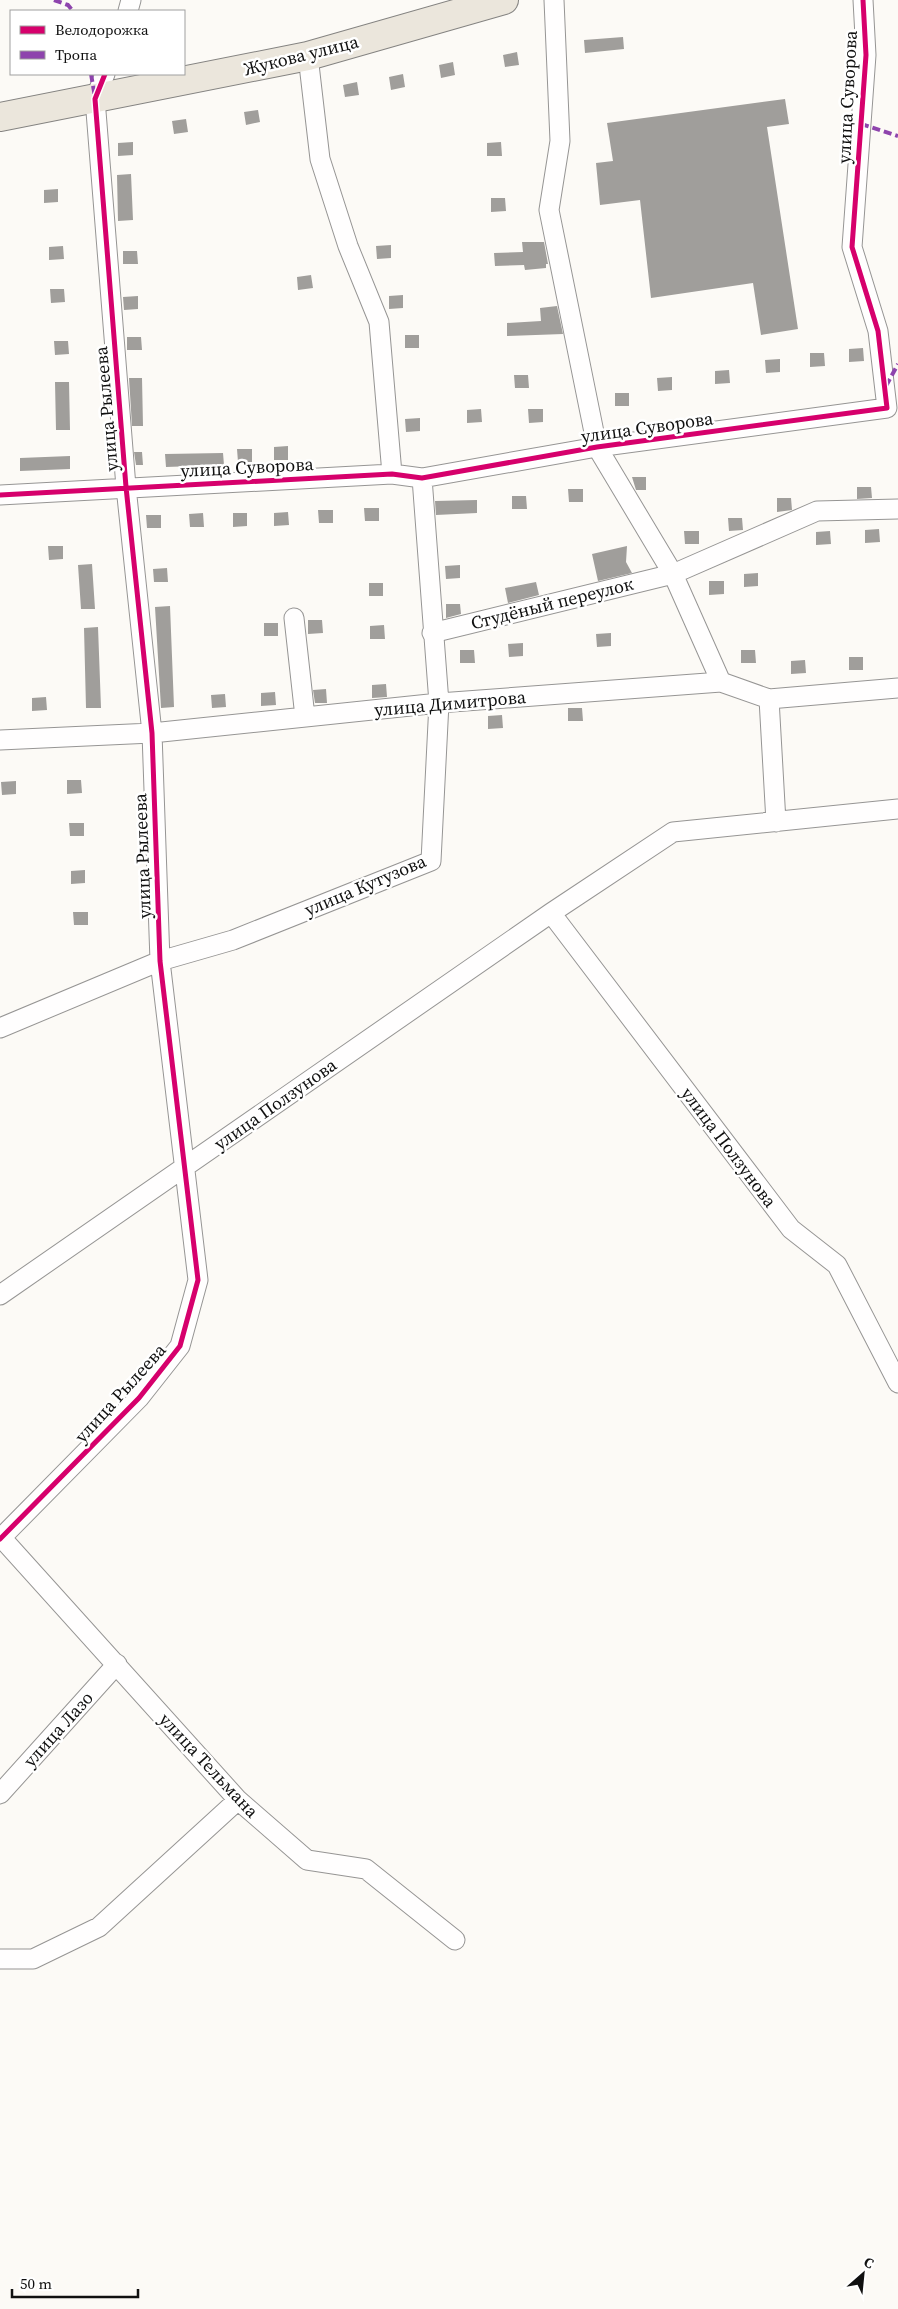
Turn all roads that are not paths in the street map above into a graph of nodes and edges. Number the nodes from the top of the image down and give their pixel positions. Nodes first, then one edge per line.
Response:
1 (504, 0) edge
2 (554, 0) edge
3 (863, 0) edge
4 (308, 56) junction
5 (104, 75) edge
6 (95, 99) junction
7 (0, 117) edge
8 (898, 409) edge
9 (873, 410) junction
10 (597, 447) junction
11 (392, 474) junction
12 (422, 478) junction
13 (126, 487) junction
14 (0, 495) edge
15 (898, 509) edge
16 (673, 574) junction
17 (294, 618) dead end
18 (432, 633) junction
19 (721, 682) junction
20 (898, 688) edge
21 (769, 699) junction
22 (439, 703) junction
23 (304, 717) junction
24 (152, 733) junction
25 (0, 740) edge
26 (898, 809) edge
27 (776, 822) junction
28 (551, 913) junction
29 (160, 961) junction
30 (0, 1028) edge
31 (183, 1168) junction
32 (0, 1295) edge
33 (898, 1382) edge
34 (0, 1538) edge
35 (116, 1664) junction
36 (0, 1794) edge
37 (238, 1800) junction
38 (455, 1940) dead end
39 (0, 1959) edge

1 - 4 main road, Жукова улица
2 - 10 street, улица Суворова
3 - 9 street, улица Суворова
4 - 6 main road, Жукова улица
4 - 11 street
5 - 6 street
6 - 7 main road, Жукова улица
6 - 13 street, улица Рылеева
8 - 9 street
9 - 10 street, улица Суворова
10 - 12 street, улица Суворова
10 - 16 street
11 - 12 street, улица Суворова
11 - 13 street, улица Суворова
12 - 18 street, улица Кутузова
13 - 14 street, улица Суворова
13 - 24 street, улица Рылеева
15 - 16 street, Студёный переулок
16 - 18 street, Студёный переулок
16 - 19 street
17 - 23 street
18 - 22 street, улица Кутузова
19 - 21 street, улица Димитрова
19 - 22 street, улица Димитрова
20 - 21 street, улица Димитрова
21 - 27 street
22 - 23 street, улица Димитрова
22 - 29 street, улица Кутузова
23 - 24 street, улица Димитрова
24 - 25 street, улица Димитрова
24 - 29 street, улица Рылеева
26 - 27 street, улица Ползунова
27 - 28 street, улица Ползунова
28 - 31 street, улица Ползунова
28 - 33 street, улица Ползунова
29 - 30 street, улица Кутузова
29 - 31 street, улица Рылеева
31 - 32 street, улица Ползунова
31 - 34 street, улица Рылеева
34 - 35 street, улица Тельмана
35 - 36 street, улица Лазо
35 - 37 street, улица Тельмана
37 - 38 street, улица Тельмана
37 - 39 street

